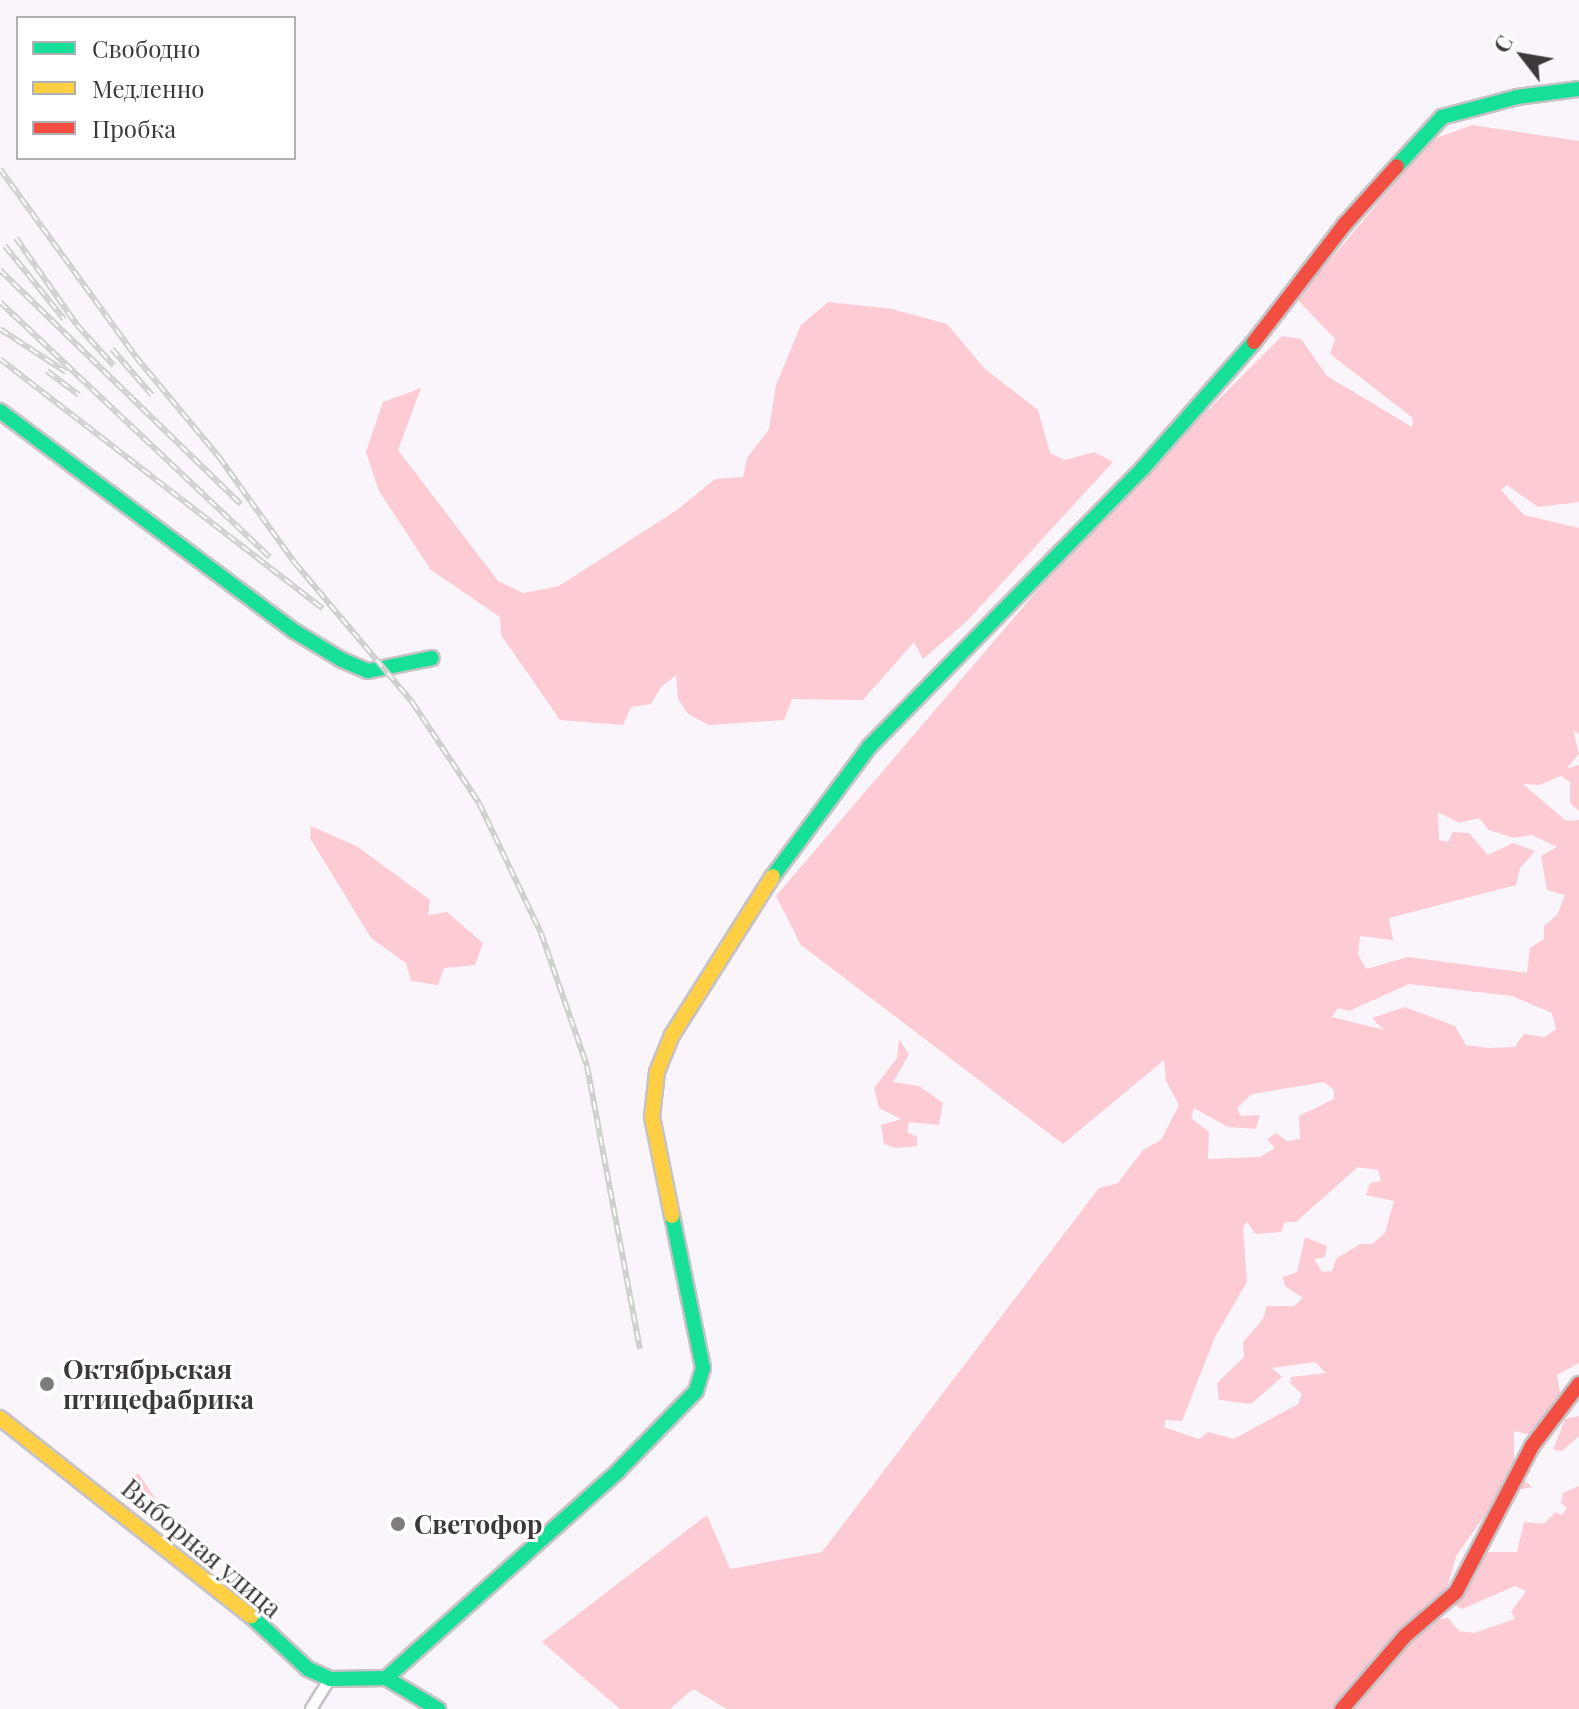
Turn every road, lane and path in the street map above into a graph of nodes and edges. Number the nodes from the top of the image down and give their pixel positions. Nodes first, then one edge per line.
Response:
1 (1579, 89) edge
2 (0, 411) edge
3 (432, 658) dead end
4 (1579, 1384) edge
5 (0, 1418) edge
6 (386, 1678) junction
7 (330, 1679) junction
8 (311, 1709) edge
9 (438, 1709) edge
10 (1342, 1709) edge

1 - 6 street
2 - 3 street
4 - 10 street
5 - 7 street, Выборная улица
6 - 7 street
6 - 9 street
7 - 8 street

